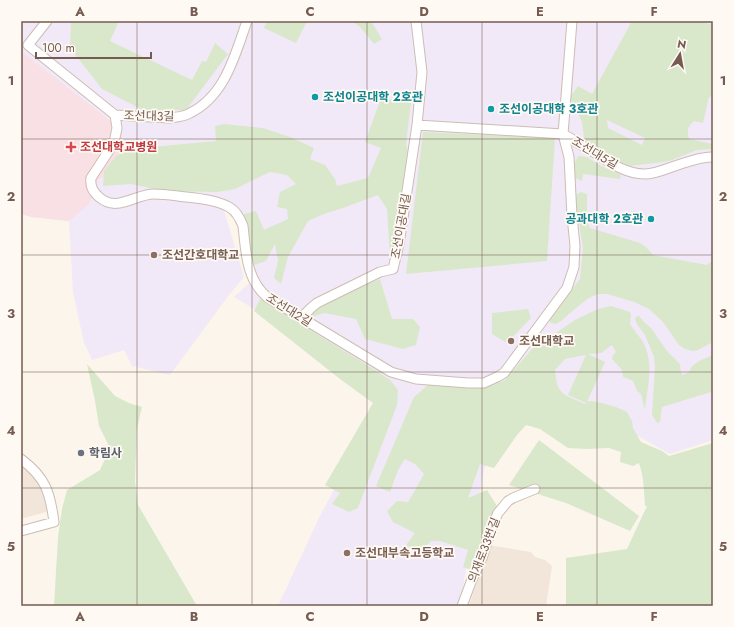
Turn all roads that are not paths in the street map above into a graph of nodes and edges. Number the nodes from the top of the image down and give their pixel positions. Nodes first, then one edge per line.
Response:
1 (47, 21) edge
2 (247, 21) edge
3 (416, 21) edge
4 (572, 21) edge
5 (115, 115) junction
6 (417, 125) junction
7 (564, 134) junction
8 (713, 158) edge
9 (301, 318) junction
10 (21, 459) edge
11 (535, 490) dead end
12 (21, 531) edge
13 (462, 606) edge

1 - 5 street
2 - 5 street, 조선대3길
3 - 6 street, 조선이공대길
4 - 7 street, 조선대5길
5 - 9 street, 조선대2길
6 - 7 street
6 - 9 street, 조선이공대길
7 - 8 street, 조선대5길
7 - 9 street, 조선대2길
10 - 12 street
11 - 13 street, 의재로33번길

